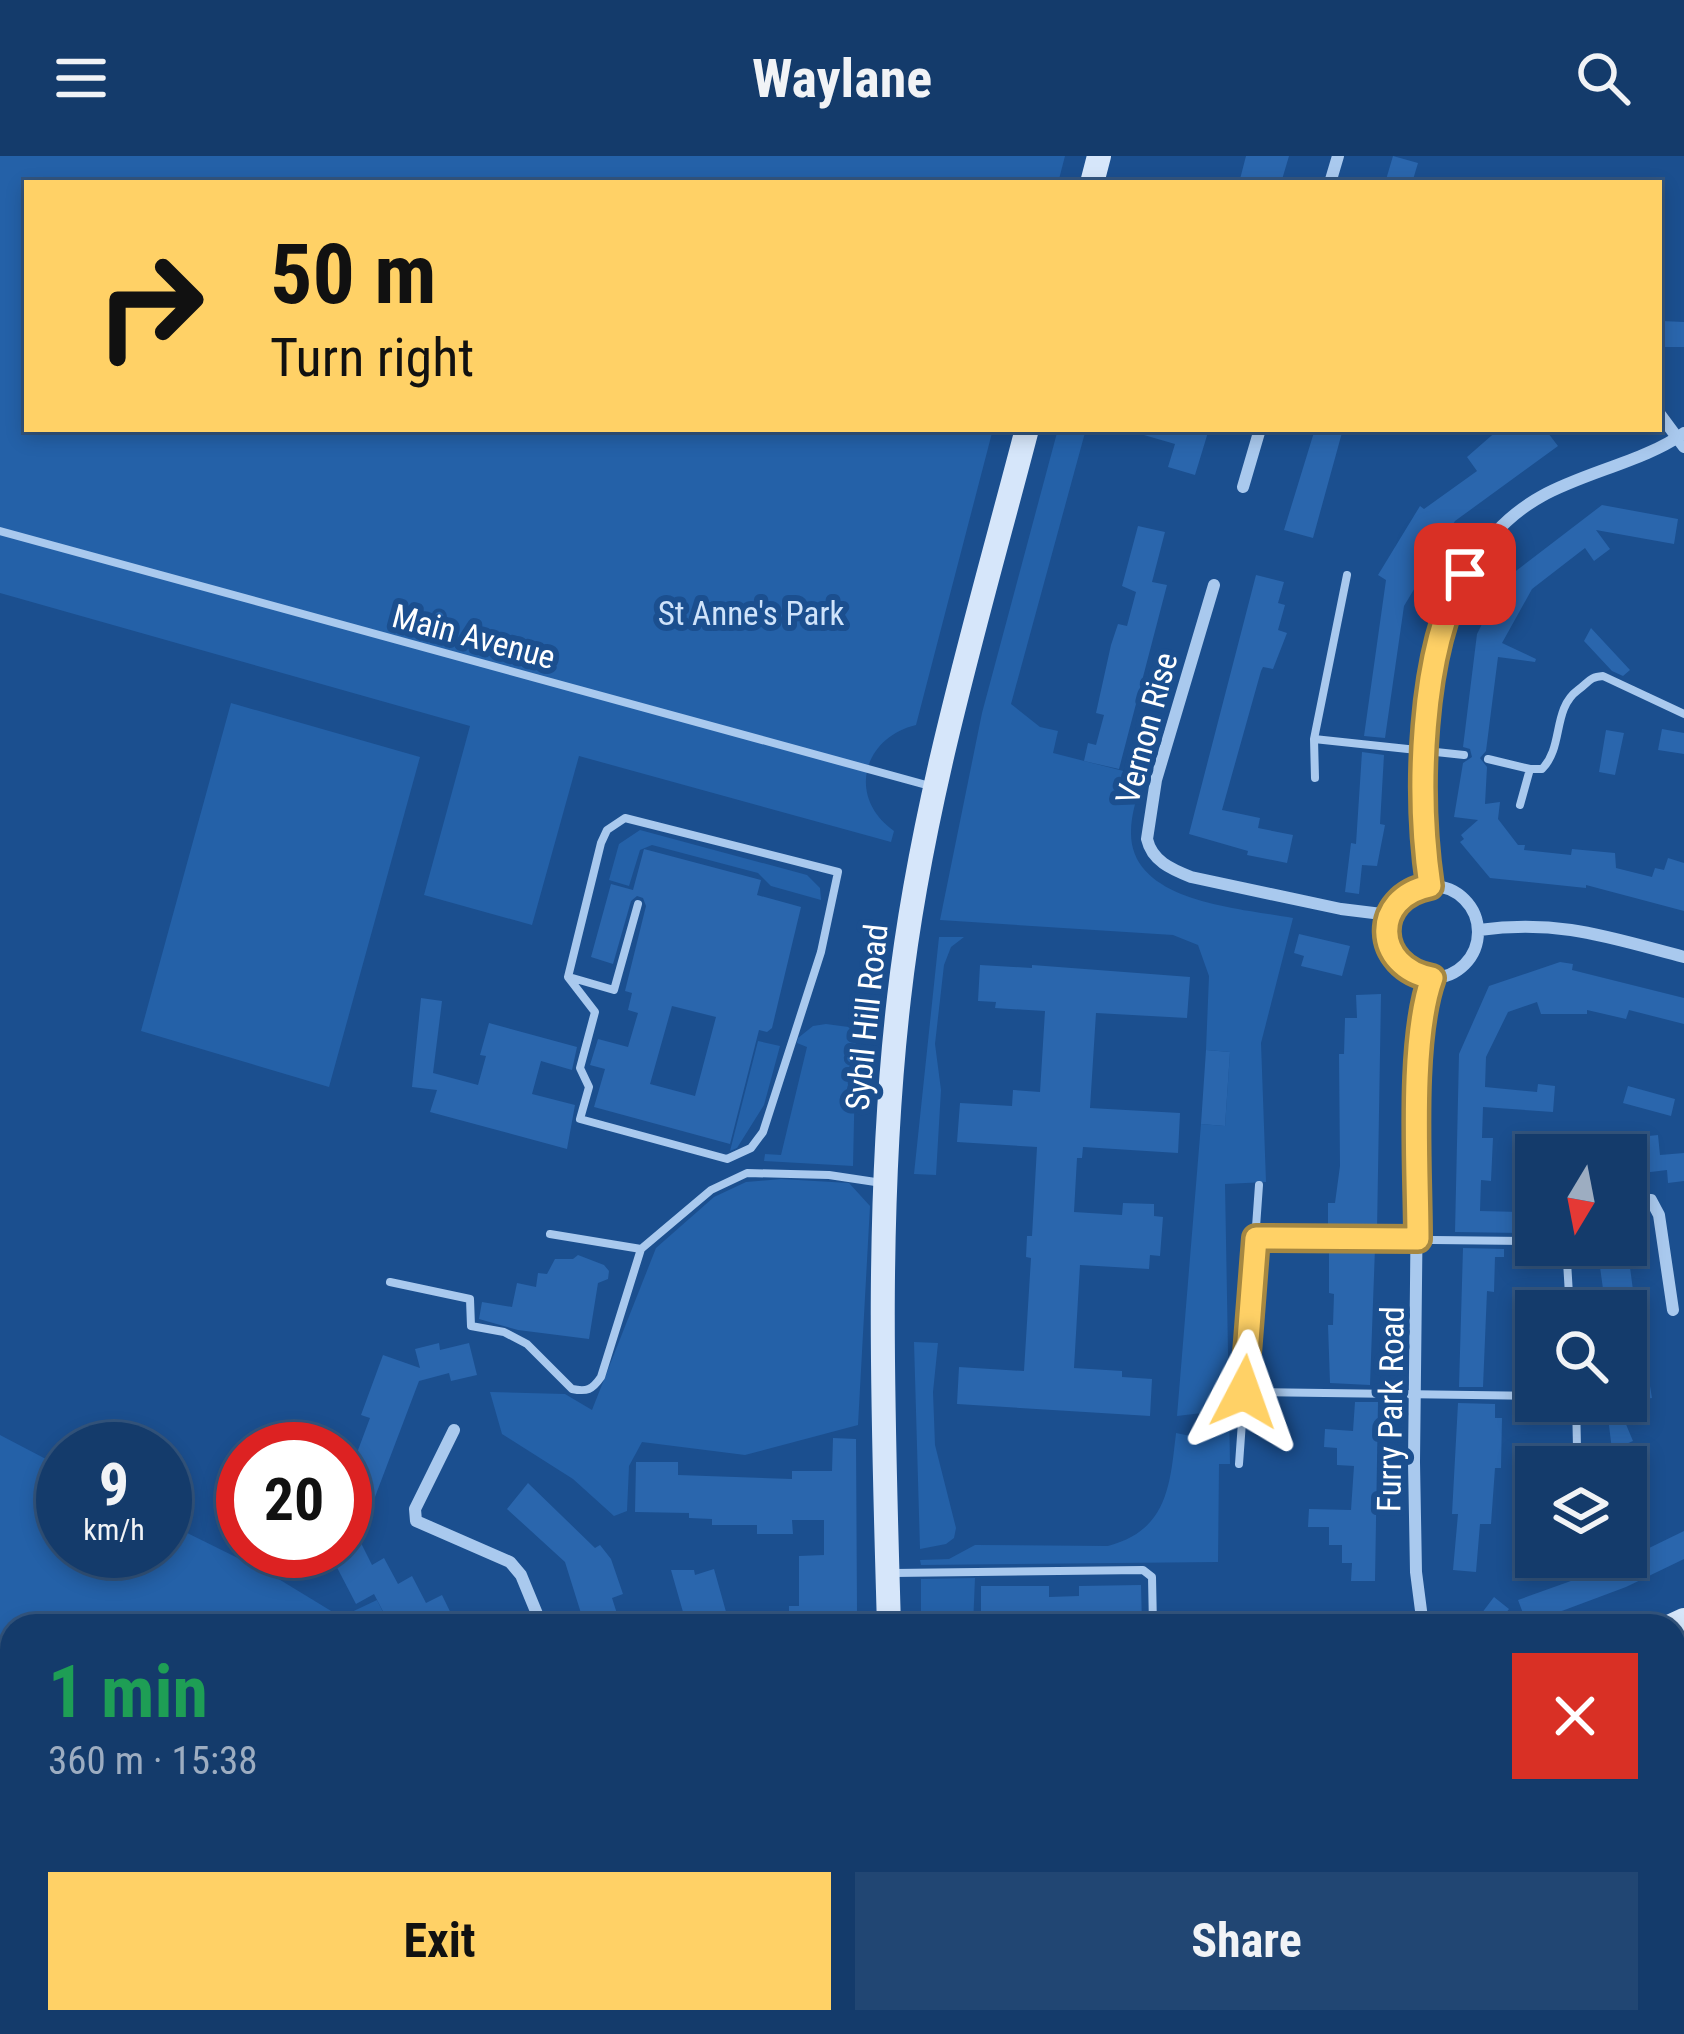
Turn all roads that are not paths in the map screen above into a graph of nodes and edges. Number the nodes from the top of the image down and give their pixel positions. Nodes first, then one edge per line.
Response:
1 (1662, 417) edge
2 (1026, 432) edge
3 (1259, 432) edge
4 (1682, 440) edge
5 (1243, 488) dead end
6 (0, 531) edge
7 (1347, 575) dead end
8 (1214, 585) dead end
9 (1684, 714) edge
10 (1314, 739) junction
11 (1426, 753) junction
12 (1464, 755) dead end
13 (1488, 759) dead end
14 (1530, 769) junction
15 (1315, 778) dead end
16 (934, 787) junction
17 (1520, 805) dead end
18 (1430, 886) junction
19 (638, 904) dead end
20 (1390, 915) junction
21 (1479, 930) junction
22 (1684, 957) edge
23 (568, 977) junction
24 (1432, 978) junction
25 (883, 1183) junction
26 (1259, 1185) dead end
27 (1647, 1200) edge
28 (550, 1234) dead end
29 (1256, 1238) junction
30 (1418, 1239) junction
31 (1515, 1241) edge
32 (641, 1250) junction
33 (1677, 1280) edge
34 (390, 1282) dead end
35 (1673, 1310) dead end
36 (1244, 1392) junction
37 (1416, 1393) junction
38 (1515, 1395) edge
39 (454, 1430) dead end
40 (1239, 1464) dead end
41 (888, 1573) junction
42 (537, 1614) edge
43 (889, 1614) edge
44 (1153, 1614) edge
45 (1421, 1614) edge

1 - 4 street
2 - 16 main road, Sybil Hill Road
3 - 5 street
4 - 11 street
6 - 16 lane, Main Avenue
7 - 10 lane
8 - 20 street, Vernon Rise
9 - 14 lane
10 - 11 lane
10 - 15 lane
11 - 12 lane
11 - 18 street
13 - 14 lane
14 - 17 lane
16 - 25 main road, Sybil Hill Road
18 - 20 street
18 - 21 street
19 - 23 lane
20 - 24 street
21 - 22 street
21 - 24 street
23 - 23 lane
24 - 30 street, Furry Park Road
25 - 32 lane
25 - 41 main road, Sybil Hill Road
26 - 29 lane
27 - 33 street
28 - 32 lane
29 - 30 lane
29 - 36 lane
30 - 31 lane
30 - 37 street, Furry Park Road
32 - 34 lane
33 - 35 street
36 - 37 lane
36 - 40 lane
37 - 38 lane
37 - 45 street, Furry Park Road
39 - 42 street
41 - 43 main road, Sybil Hill Road
41 - 44 lane

